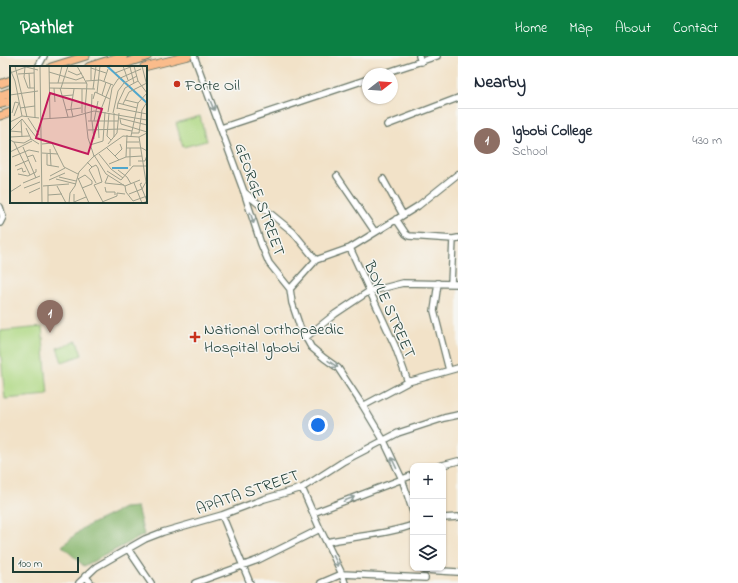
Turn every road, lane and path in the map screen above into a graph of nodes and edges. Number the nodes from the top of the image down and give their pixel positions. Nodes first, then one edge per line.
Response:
1 (44, 56) edge
2 (86, 56) edge
3 (123, 56) edge
4 (147, 56) edge
5 (188, 56) edge
6 (194, 56) edge
7 (437, 56) edge
8 (420, 59) edge
9 (39, 66) edge
10 (54, 66) edge
11 (92, 66) edge
12 (117, 66) edge
13 (147, 66) edge
14 (397, 68) edge
15 (10, 80) edge
16 (362, 81) edge
17 (0, 84) edge
18 (10, 92) edge
19 (0, 96) edge
20 (458, 98) edge
21 (10, 102) edge
22 (0, 105) edge
23 (10, 112) edge
24 (0, 116) edge
25 (387, 125) dead end
26 (221, 128) junction
27 (458, 174) edge
28 (337, 176) dead end
29 (383, 179) dead end
30 (244, 192) junction
31 (0, 207) edge
32 (403, 215) junction
33 (396, 219) junction
34 (0, 223) edge
35 (375, 232) junction
36 (456, 238) edge
37 (350, 248) junction
38 (316, 260) junction
39 (438, 283) junction
40 (450, 284) junction
41 (458, 284) edge
42 (290, 289) junction
43 (370, 292) junction
44 (305, 338) junction
45 (458, 368) edge
46 (449, 370) junction
47 (408, 382) junction
48 (363, 406) junction
49 (458, 415) edge
50 (384, 440) junction
51 (458, 461) edge
52 (446, 464) edge
53 (410, 476) edge
54 (402, 479) junction
55 (302, 488) junction
56 (410, 503) edge
57 (313, 513) junction
58 (222, 515) junction
59 (458, 517) edge
60 (446, 518) edge
61 (410, 526) edge
62 (320, 529) junction
63 (327, 542) junction
64 (128, 549) junction
65 (243, 566) junction
66 (446, 571) edge
67 (458, 572) edge
68 (342, 574) junction
69 (87, 575) junction
70 (425, 580) edge
71 (79, 583) edge
72 (91, 583) edge
73 (151, 583) edge
74 (195, 583) edge
75 (250, 583) edge
76 (321, 583) edge
77 (345, 583) edge

1 - 9 street
2 - 10 main road
3 - 11 highway
4 - 12 highway
5 - 13 main road
6 -> 26 street, GEORGE STREET
7 - 8 street
8 - 14 street
15 - 17 main road
16 - 26 street
18 - 19 highway
20 - 25 street
21 - 22 highway
23 - 24 main road
26 - 30 street, GEORGE STREET
27 - 32 street
28 - 35 street
29 - 32 street
30 - 38 street
30 -> 42 street, GEORGE STREET
31 - 34 street
32 - 33 street
33 - 35 street
33 - 36 street
35 - 37 street
36 - 40 street
37 - 38 street
37 - 43 street, BOYLE STREET
38 - 42 street
39 - 40 street
39 - 43 street
39 - 46 street
40 - 41 street
42 - 44 street, GEORGE STREET
43 - 44 street
43 - 47 street, BOYLE STREET
44 -> 48 street, GEORGE STREET
45 - 46 street
46 - 47 street
47 - 48 street
48 - 50 street, GEORGE STREET
49 - 50 street, APATA STREET
54 -> 50 street, GEORGE STREET
50 - 55 street, APATA STREET
51 - 52 street
53 - 54 street
54 - 56 street, GEORGE STREET
57 -> 54 street
55 - 57 street
55 - 58 street, APATA STREET
57 - 62 street
58 - 64 street, APATA STREET
58 - 65 street
59 - 60 street
61 - 63 street
62 - 63 street
62 - 65 street
63 -> 68 street
64 - 69 street, APATA STREET
64 - 73 street
65 - 74 street
65 - 75 street
66 - 67 street
68 - 70 street
68 - 76 street
68 - 77 street
69 - 71 street, APATA STREET
69 - 72 street

